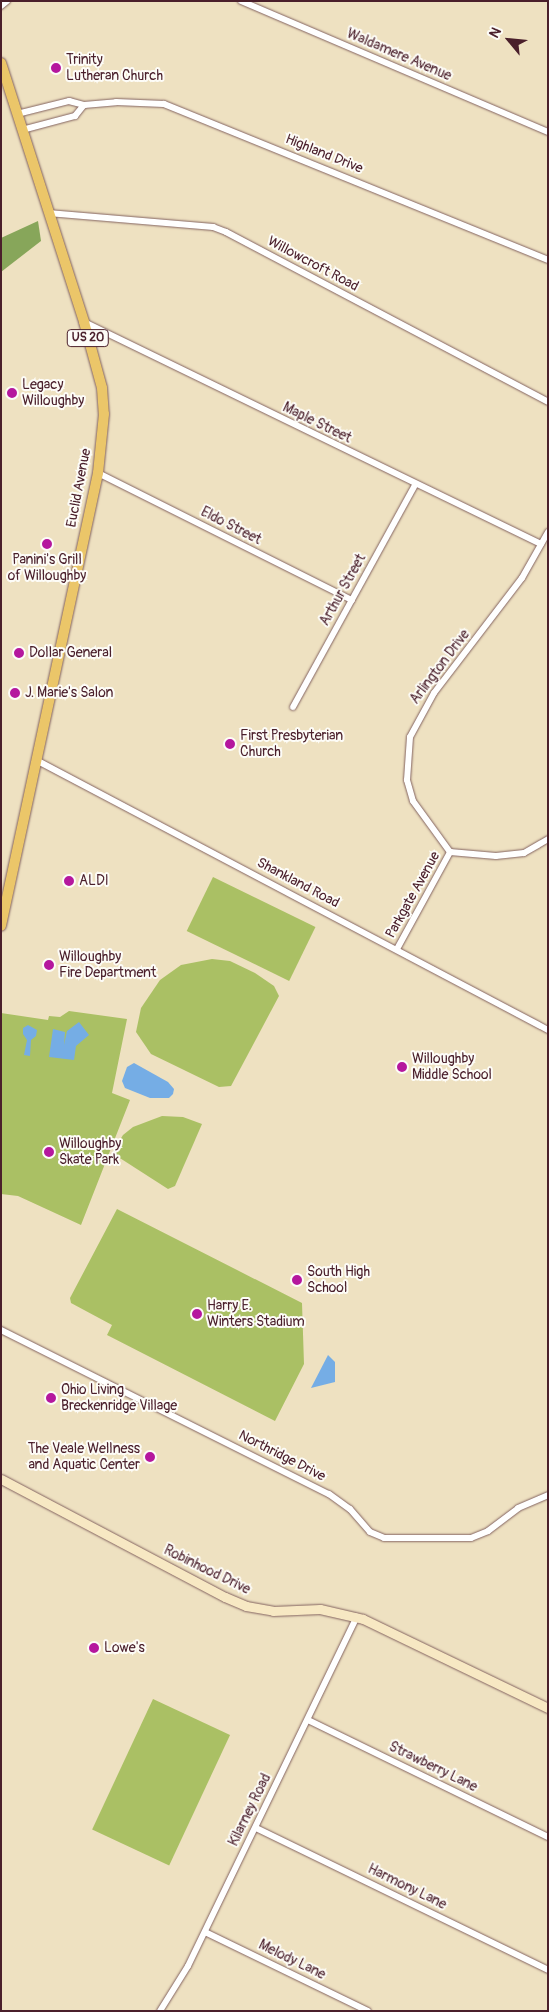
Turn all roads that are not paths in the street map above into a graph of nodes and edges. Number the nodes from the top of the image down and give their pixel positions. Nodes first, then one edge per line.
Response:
1 (7, 1) edge
2 (241, 1) edge
3 (1, 6) edge
4 (1, 63) edge
5 (84, 105) junction
6 (17, 114) junction
7 (22, 130) junction
8 (548, 132) edge
9 (48, 214) junction
10 (548, 260) edge
11 (84, 322) junction
12 (548, 402) edge
13 (98, 473) junction
14 (415, 485) junction
15 (548, 532) edge
16 (541, 544) junction
17 (352, 600) junction
18 (293, 707) dead end
19 (36, 760) junction
20 (548, 839) edge
21 (450, 852) junction
22 (1, 926) edge
23 (397, 950) junction
24 (548, 1030) edge
25 (1, 1330) edge
26 (1, 1479) edge
27 (548, 1495) edge
28 (357, 1617) junction
29 (548, 1708) edge
30 (308, 1720) junction
31 (256, 1828) junction
32 (548, 1837) edge
33 (205, 1932) junction
34 (548, 1970) edge
35 (160, 2011) edge
36 (368, 2011) edge

1 - 3 street
2 - 8 street, Waldamere Avenue
4 - 6 main road, Euclid Avenue / US 20
5 - 6 street, Highland Drive
5 - 7 street
5 - 10 street, Highland Drive
6 - 7 main road, Euclid Avenue / US 20
7 - 9 main road, Euclid Avenue / US 20
9 - 11 main road, Euclid Avenue / US 20
9 - 12 street, Willowcroft Road
11 - 13 main road, Euclid Avenue / US 20
11 - 14 street, Maple Street
13 - 17 street, Eldo Street
13 - 19 main road, Euclid Avenue / US 20
14 - 16 street, Maple Street
14 - 17 street, Arthur Street
15 - 16 street, Arlington Drive
16 - 21 street, Arlington Drive
17 - 18 street, Arthur Street
19 - 22 main road, Euclid Avenue / US 20
19 - 23 street, Shankland Road
20 - 21 street
21 - 23 street, Parkgate Avenue
23 - 24 street, Shankland Road
25 - 27 street, Northridge Drive
26 - 28 street, Robinhood Drive
28 - 29 street, Robinhood Drive
28 - 30 street, Kilarney Road
30 - 31 street, Kilarney Road
30 - 32 street, Strawberry Lane
31 - 33 street, Kilarney Road
31 - 34 street, Harmony Lane
33 - 35 street, Kilarney Road
33 - 36 street, Melody Lane

